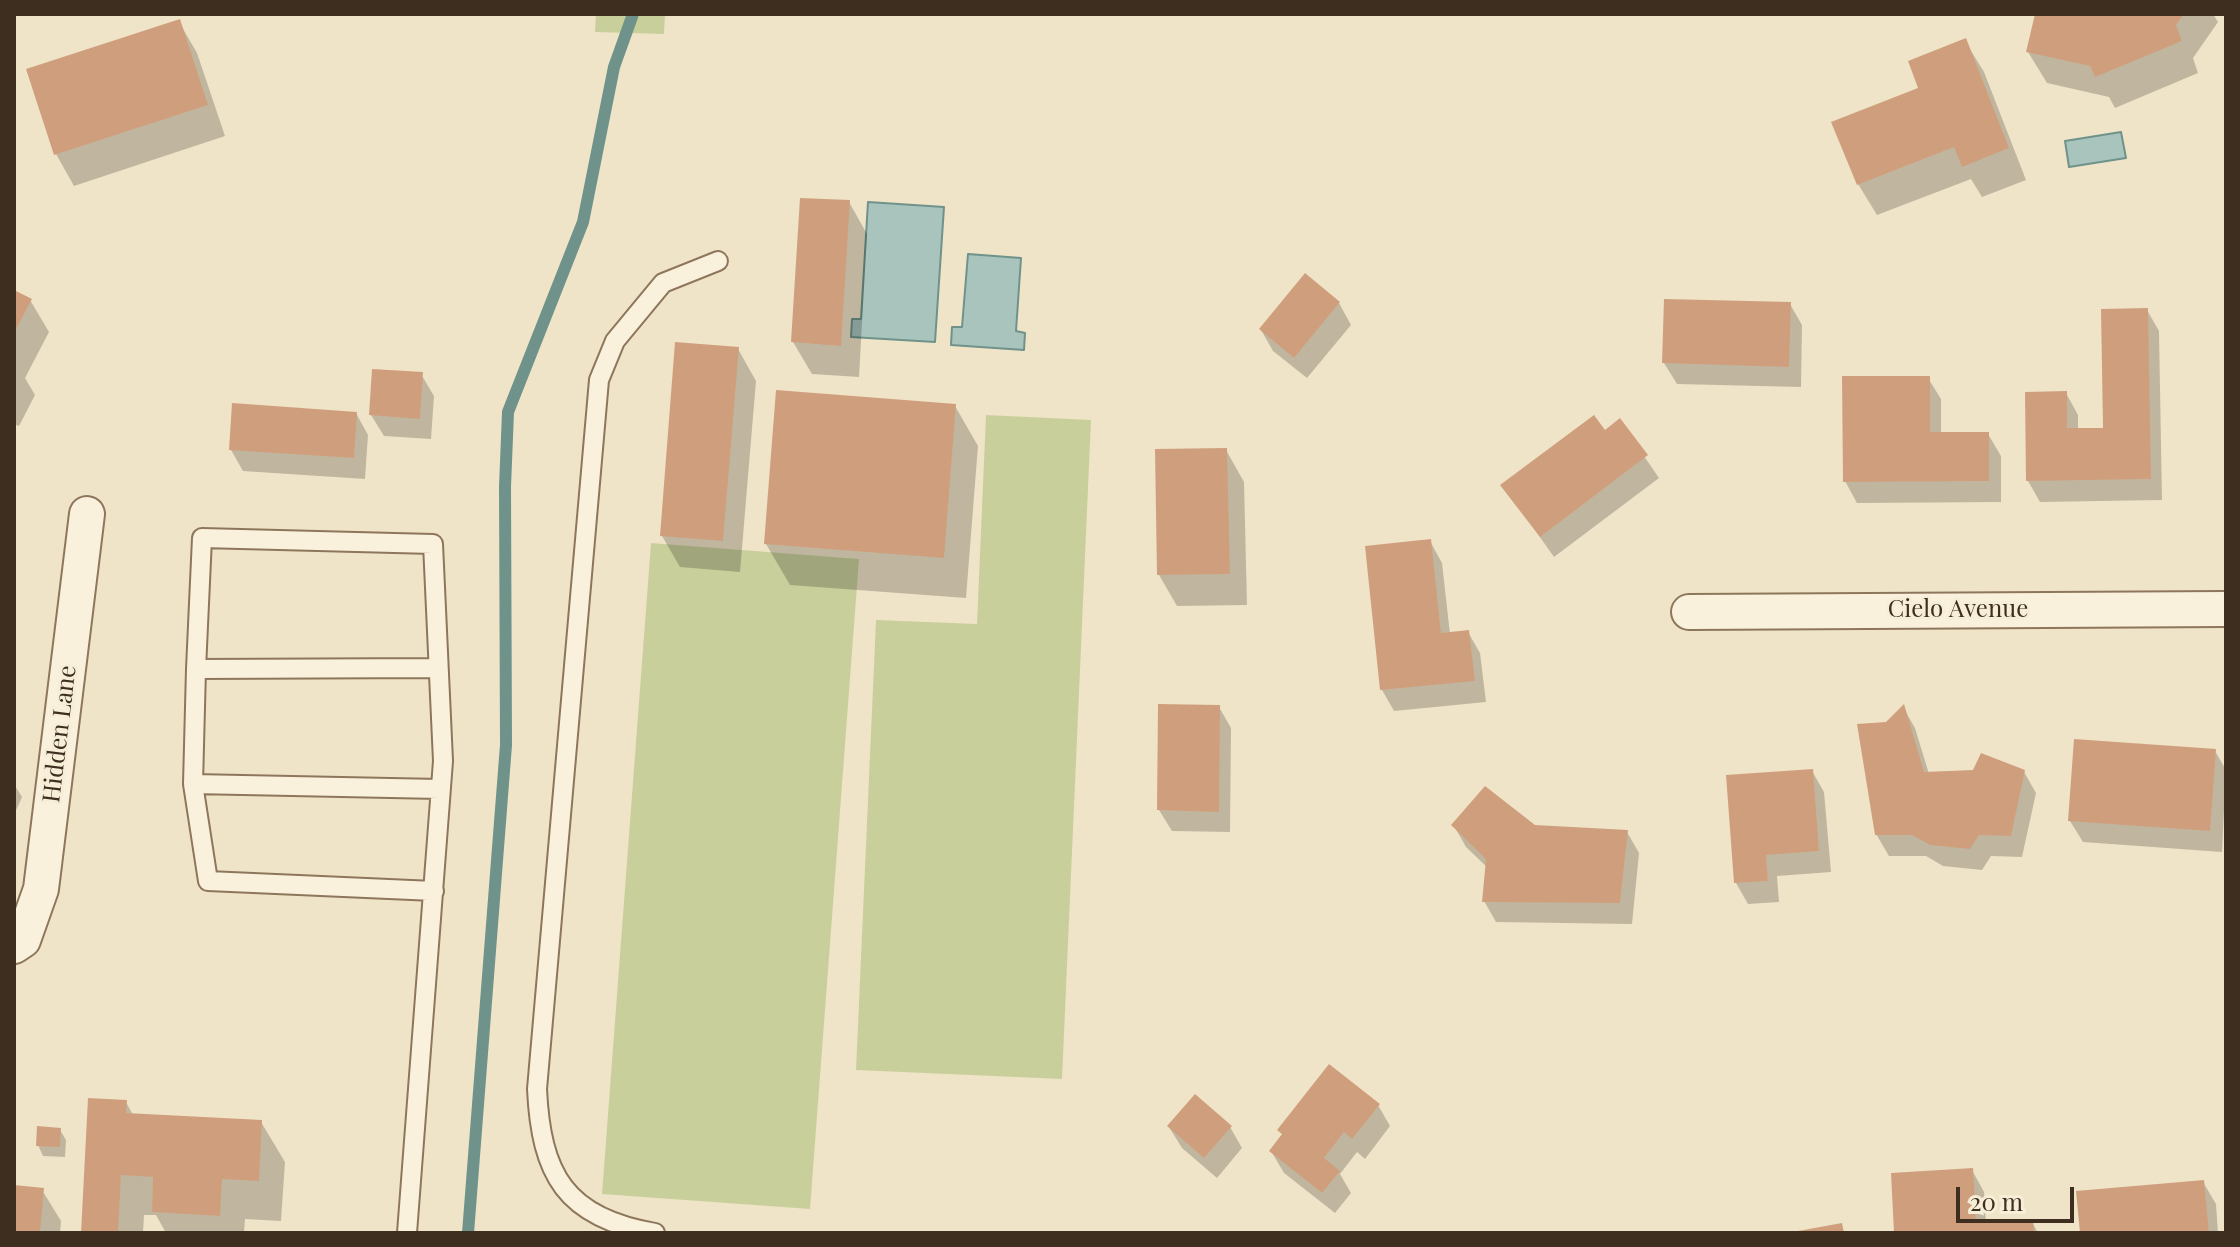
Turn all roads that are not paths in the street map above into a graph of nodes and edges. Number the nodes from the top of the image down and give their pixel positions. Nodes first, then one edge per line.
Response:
1 (718, 261) dead end
2 (87, 514) dead end
3 (2226, 609) edge
4 (1689, 612) dead end
5 (437, 668) junction
6 (196, 669) junction
7 (193, 784) junction
8 (440, 789) junction
9 (434, 891) junction
10 (14, 946) edge
11 (407, 1233) edge
12 (655, 1233) edge

1 - 12 lane
2 - 10 street, Hidden Lane
3 - 4 street, Cielo Avenue
5 - 6 lane
5 - 6 lane
5 - 8 lane
6 - 7 lane
7 - 8 lane
7 - 9 lane
8 - 9 lane
9 - 11 lane

